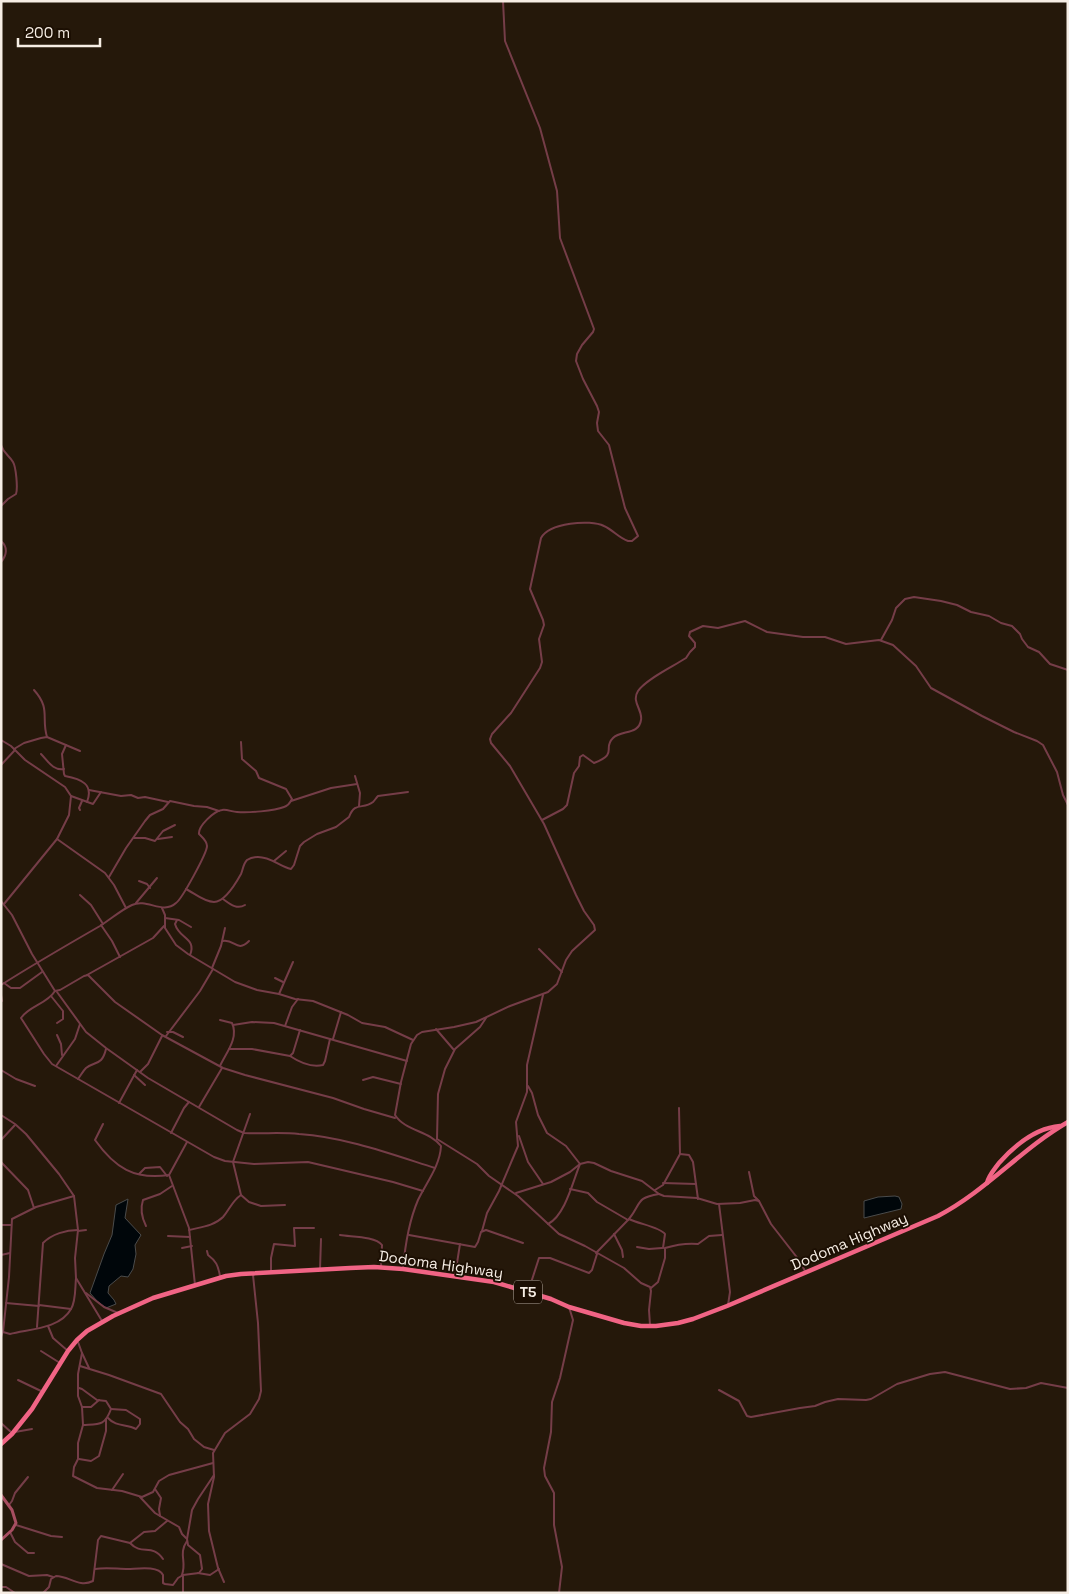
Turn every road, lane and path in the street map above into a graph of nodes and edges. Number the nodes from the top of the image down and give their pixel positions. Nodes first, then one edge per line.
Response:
1 (502, 1) edge
2 (1, 445) edge
3 (1, 506) edge
4 (1, 541) edge
5 (1, 562) edge
6 (880, 640) junction
7 (1068, 670) edge
8 (34, 690) dead end
9 (47, 738) junction
10 (1, 740) edge
11 (241, 742) dead end
12 (66, 745) junction
13 (14, 749) junction
14 (80, 751) dead end
15 (41, 754) dead end
16 (1, 765) edge
17 (64, 769) junction
18 (355, 776) dead end
19 (357, 784) junction
20 (89, 790) junction
21 (100, 792) junction
22 (408, 792) dead end
23 (71, 796) junction
24 (82, 801) junction
25 (291, 801) junction
26 (87, 802) junction
27 (168, 802) junction
28 (1068, 805) edge
29 (359, 806) junction
30 (80, 810) dead end
31 (219, 811) junction
32 (542, 820) junction
33 (175, 824) dead end
34 (172, 837) dead end
35 (134, 838) junction
36 (57, 839) junction
37 (157, 839) junction
38 (286, 852) dead end
39 (274, 861) junction
40 (109, 877) junction
41 (157, 878) dead end
42 (139, 882) dead end
43 (150, 888) junction
44 (186, 889) junction
45 (80, 894) dead end
46 (222, 898) junction
47 (1, 901) edge
48 (4, 904) junction
49 (136, 904) junction
50 (245, 905) dead end
51 (126, 908) junction
52 (162, 908) junction
53 (165, 918) junction
54 (176, 920) junction
55 (102, 924) junction
56 (164, 926) junction
57 (192, 927) dead end
58 (225, 928) dead end
59 (223, 941) junction
60 (249, 941) dead end
61 (539, 949) dead end
62 (190, 955) junction
63 (120, 957) junction
64 (38, 962) junction
65 (293, 962) dead end
66 (212, 968) junction
67 (43, 971) junction
68 (562, 972) junction
69 (86, 975) junction
70 (275, 978) dead end
71 (283, 982) junction
72 (3, 984) edge
73 (56, 992) junction
74 (279, 994) junction
75 (1, 995) edge
76 (543, 995) junction
77 (52, 996) junction
78 (298, 999) junction
79 (2, 1001) edge
80 (342, 1012) junction
81 (486, 1018) junction
82 (220, 1020) dead end
83 (57, 1023) dead end
84 (80, 1024) junction
85 (233, 1025) junction
86 (285, 1026) junction
87 (436, 1029) junction
88 (300, 1030) junction
89 (168, 1032) junction
90 (57, 1035) dead end
91 (164, 1036) junction
92 (183, 1037) dead end
93 (332, 1039) junction
94 (413, 1040) junction
95 (106, 1048) junction
96 (229, 1049) junction
97 (454, 1050) junction
98 (290, 1056) junction
99 (62, 1058) junction
100 (407, 1060) junction
101 (56, 1066) junction
102 (221, 1067) junction
103 (1, 1070) edge
104 (138, 1071) junction
105 (134, 1075) junction
106 (78, 1079) junction
107 (363, 1080) dead end
108 (400, 1084) junction
109 (145, 1085) dead end
110 (35, 1086) dead end
111 (528, 1086) junction
112 (189, 1102) junction
113 (119, 1103) junction
114 (199, 1107) junction
115 (679, 1108) dead end
116 (250, 1114) dead end
117 (1, 1115) edge
118 (396, 1118) junction
119 (1068, 1122) edge
120 (15, 1124) junction
121 (103, 1124) dead end
122 (1061, 1126) junction
123 (170, 1132) junction
124 (244, 1133) junction
125 (518, 1134) junction
126 (1, 1140) edge
127 (437, 1140) junction
128 (187, 1142) junction
129 (680, 1154) junction
130 (1, 1162) edge
131 (233, 1162) junction
132 (580, 1164) junction
133 (435, 1168) junction
134 (749, 1172) dead end
135 (139, 1175) junction
136 (168, 1175) junction
137 (664, 1183) junction
138 (543, 1184) junction
139 (696, 1184) junction
140 (986, 1184) junction
141 (172, 1186) junction
142 (502, 1186) junction
143 (570, 1189) junction
144 (655, 1190) junction
145 (423, 1191) junction
146 (514, 1194) junction
147 (659, 1194) junction
148 (241, 1195) junction
149 (74, 1196) junction
150 (698, 1199) junction
151 (759, 1202) junction
152 (719, 1204) junction
153 (285, 1206) dead end
154 (34, 1208) junction
155 (628, 1220) junction
156 (548, 1224) junction
157 (1, 1225) edge
158 (11, 1225) junction
159 (146, 1226) dead end
160 (314, 1228) dead end
161 (86, 1230) dead end
162 (189, 1230) junction
163 (78, 1231) junction
164 (482, 1231) junction
165 (614, 1234) junction
166 (722, 1234) junction
167 (408, 1235) junction
168 (168, 1236) dead end
169 (340, 1236) dead end
170 (191, 1237) junction
171 (321, 1239) dead end
172 (523, 1243) dead end
173 (460, 1244) junction
174 (192, 1246) junction
175 (637, 1247) dead end
176 (182, 1248) dead end
177 (664, 1248) junction
178 (207, 1251) dead end
179 (10, 1253) junction
180 (597, 1253) junction
181 (1, 1254) edge
182 (623, 1257) dead end
183 (381, 1267) junction
184 (403, 1269) junction
185 (320, 1270) junction
186 (253, 1273) junction
187 (271, 1273) junction
188 (806, 1273) junction
189 (455, 1276) junction
190 (76, 1278) junction
191 (220, 1278) junction
192 (196, 1285) junction
193 (650, 1288) junction
194 (83, 1290) junction
195 (528, 1292) junction
196 (4, 1304) edge
197 (39, 1305) junction
198 (728, 1305) junction
199 (570, 1308) junction
200 (71, 1309) junction
201 (120, 1313) junction
202 (3, 1317) edge
203 (102, 1322) junction
204 (48, 1326) junction
205 (650, 1326) junction
206 (37, 1328) junction
207 (3, 1331) junction
208 (1, 1337) edge
209 (77, 1340) junction
210 (41, 1351) dead end
211 (68, 1351) junction
212 (82, 1353) junction
213 (60, 1363) junction
214 (79, 1366) junction
215 (90, 1369) junction
216 (18, 1380) dead end
217 (78, 1388) junction
218 (1068, 1388) edge
219 (719, 1390) dead end
220 (43, 1392) junction
221 (99, 1400) junction
222 (82, 1407) junction
223 (112, 1409) junction
224 (107, 1418) junction
225 (1, 1423) edge
226 (83, 1425) junction
227 (32, 1429) dead end
228 (13, 1433) junction
229 (1, 1444) edge
230 (214, 1450) junction
231 (78, 1459) junction
232 (213, 1463) junction
233 (123, 1474) dead end
234 (214, 1476) junction
235 (28, 1477) dead end
236 (155, 1489) junction
237 (112, 1490) junction
238 (1, 1495) edge
239 (140, 1498) junction
240 (9, 1505) junction
241 (160, 1516) junction
242 (167, 1520) junction
243 (16, 1525) junction
244 (10, 1532) junction
245 (62, 1537) dead end
246 (1, 1540) edge
247 (187, 1540) junction
248 (130, 1543) junction
249 (34, 1553) dead end
250 (163, 1559) dead end
251 (1, 1564) edge
252 (95, 1569) junction
253 (219, 1569) junction
254 (198, 1573) junction
255 (183, 1575) junction
256 (53, 1577) junction
257 (224, 1582) dead end
258 (1, 1588) edge
259 (15, 1593) edge
260 (43, 1593) edge
261 (183, 1593) edge
262 (559, 1593) edge

1 - 32 street
2 - 3 street
4 - 5 street
6 - 7 street
6 - 28 street
6 - 32 street
8 - 9 street
9 - 12 street
9 - 13 street
10 - 13 street
11 - 25 street
12 - 14 street
12 - 17 street
13 - 16 street
13 - 23 street
15 - 17 street
17 - 20 street
18 - 19 street
19 - 25 street
19 - 29 street
20 - 21 street
20 - 26 street
21 - 26 street
21 - 27 street
22 - 29 street
23 - 24 street
23 - 36 street
24 - 26 street
24 - 30 street
25 - 31 street
27 - 31 street
27 - 35 street
29 - 39 street
31 - 44 street
32 - 68 street
33 - 37 street
34 - 37 street
35 - 37 street
35 - 40 street
36 - 40 street
36 - 48 street
38 - 39 street
39 - 46 street
40 - 51 street
41 - 43 street
42 - 43 street
43 - 49 street
44 - 46 street
44 - 52 street
45 - 55 street
46 - 50 street
47 - 48 street
48 - 64 street
49 - 51 street
49 - 52 street
51 - 55 street
52 - 53 street
53 - 54 street
53 - 56 street
54 - 57 street
54 - 62 street
55 - 63 street
55 - 64 street
56 - 62 street
56 - 63 street
58 - 59 street
59 - 60 street
59 - 66 street
61 - 68 street
62 - 66 street
63 - 69 street
64 - 67 street
64 - 72 street
65 - 71 street
66 - 74 street
66 - 89 street
67 - 72 street
67 - 73 street
68 - 76 street
69 - 73 street
69 - 91 street
70 - 71 street
71 - 74 street
73 - 77 street
73 - 84 street
74 - 78 street
75 - 79 street
76 - 81 street
76 - 111 street
77 - 83 street
77 - 101 street
78 - 80 street
78 - 86 street
80 - 93 street
80 - 94 street
81 - 87 street
81 - 97 street
82 - 85 street
84 - 95 street
84 - 99 street
85 - 86 street
85 - 96 street
86 - 88 street
87 - 94 street
87 - 97 street
88 - 93 street
88 - 98 street
89 - 91 street
89 - 92 street
90 - 99 street
91 - 102 street
91 - 104 street
93 - 98 street
93 - 100 street
94 - 100 street
95 - 104 street
95 - 106 street
96 - 98 street
96 - 102 street
97 - 127 street
99 - 101 street
100 - 108 street
101 - 106 street
102 - 114 street
102 - 118 street
103 - 110 street
104 - 105 street
104 - 112 street
105 - 109 street
105 - 113 street
106 - 113 street
107 - 108 street
108 - 118 street
111 - 125 street
111 - 132 street
112 - 114 street
112 - 123 street
113 - 123 street
114 - 124 street
115 - 129 street
116 - 124 street
117 - 120 street
118 - 127 street
119 - 122 highway, Dodoma Highway / T5
120 - 126 street
120 - 149 street
121 - 135 street
122 - 140 highway, Dodoma Highway / T5
122 - 140 highway
123 - 128 street
124 - 131 street
124 - 133 street
125 - 138 street
125 - 142 street
127 - 133 street
127 - 142 street
128 - 131 street
128 - 136 street
129 - 137 street
129 - 139 street
130 - 154 street
131 - 145 street
131 - 148 street
132 - 138 street
132 - 143 street
132 - 144 street
133 - 145 street
134 - 151 street
135 - 136 street
135 - 136 street
136 - 141 street
137 - 139 street
137 - 144 street
138 - 146 street
139 - 150 street
140 - 188 highway, Dodoma Highway / T5
141 - 159 street
141 - 162 street
142 - 146 street
142 - 164 street
143 - 155 street
143 - 156 street
144 - 147 street
145 - 167 street
146 - 156 street
147 - 150 street
147 - 155 street
148 - 153 street
148 - 162 street
149 - 154 street
149 - 163 street
150 - 152 street
151 - 152 street
151 - 188 street
152 - 166 street
154 - 158 street
155 - 165 street
155 - 177 street
156 - 180 street
157 - 158 street
158 - 179 street
160 - 187 street
161 - 163 street
162 - 170 street
163 - 190 street
163 - 197 street
164 - 172 street
164 - 173 street
165 - 180 street
165 - 182 street
166 - 177 street
166 - 198 street
167 - 173 street
167 - 184 street
168 - 170 street
169 - 183 street
170 - 174 street
171 - 185 street
173 - 189 street
174 - 176 street
174 - 192 street
175 - 177 street
177 - 193 street
178 - 191 street
179 - 181 street
179 - 196 street
180 - 193 street
180 - 195 street
183 - 184 highway, Dodoma Highway / T5
183 - 185 highway, Dodoma Highway / T5
184 - 189 highway, Dodoma Highway / T5
185 - 187 highway, Dodoma Highway / T5
186 - 187 highway, Dodoma Highway / T5
186 - 191 highway, Dodoma Highway / T5
186 - 230 street
188 - 198 highway, Dodoma Highway / T5
189 - 195 highway, Dodoma Highway / T5
190 - 194 street
190 - 200 street
191 - 192 highway, Dodoma Highway / T5
192 - 201 highway, Dodoma Highway / T5
193 - 205 street
194 - 201 street
194 - 203 street
195 - 199 highway, Dodoma Highway / T5
196 - 197 street
196 - 202 street
197 - 200 street
197 - 206 street
198 - 205 highway, Dodoma Highway / T5
199 - 205 highway, Dodoma Highway / T5
199 - 262 street
200 - 204 street
201 - 203 highway, Dodoma Highway / T5
202 - 207 street
203 - 209 highway, Dodoma Highway / T5
204 - 206 street
204 - 211 street
206 - 207 street
207 - 208 street
209 - 211 highway, Dodoma Highway / T5
209 - 212 street
210 - 213 street
211 - 213 highway, Dodoma Highway / T5
212 - 214 street
212 - 215 street
213 - 220 highway, Dodoma Highway / T5
214 - 215 street
214 - 217 street
215 - 230 street
216 - 220 street
217 - 221 street
217 - 222 street
218 - 219 street
220 - 228 highway, Dodoma Highway / T5
221 - 222 street
221 - 223 street
222 - 226 street
223 - 224 street
223 - 224 street
224 - 226 street
224 - 231 street
225 - 228 street
226 - 231 street
227 - 228 street
228 - 229 highway, Dodoma Highway / T5
230 - 232 street
231 - 237 street
232 - 234 street
232 - 236 street
233 - 237 street
234 - 247 street
234 - 253 street
235 - 240 street
236 - 239 street
236 - 241 street
237 - 239 street
238 - 240 street
239 - 241 street
240 - 243 street
241 - 242 street
242 - 247 street
242 - 248 street
243 - 244 street
243 - 245 street
244 - 246 street
244 - 249 street
247 - 254 street
247 - 255 street
248 - 250 street
248 - 252 street
251 - 256 street
252 - 255 street
252 - 256 street
253 - 254 street
253 - 257 street
254 - 255 street
255 - 261 street
256 - 260 street
258 - 259 street

